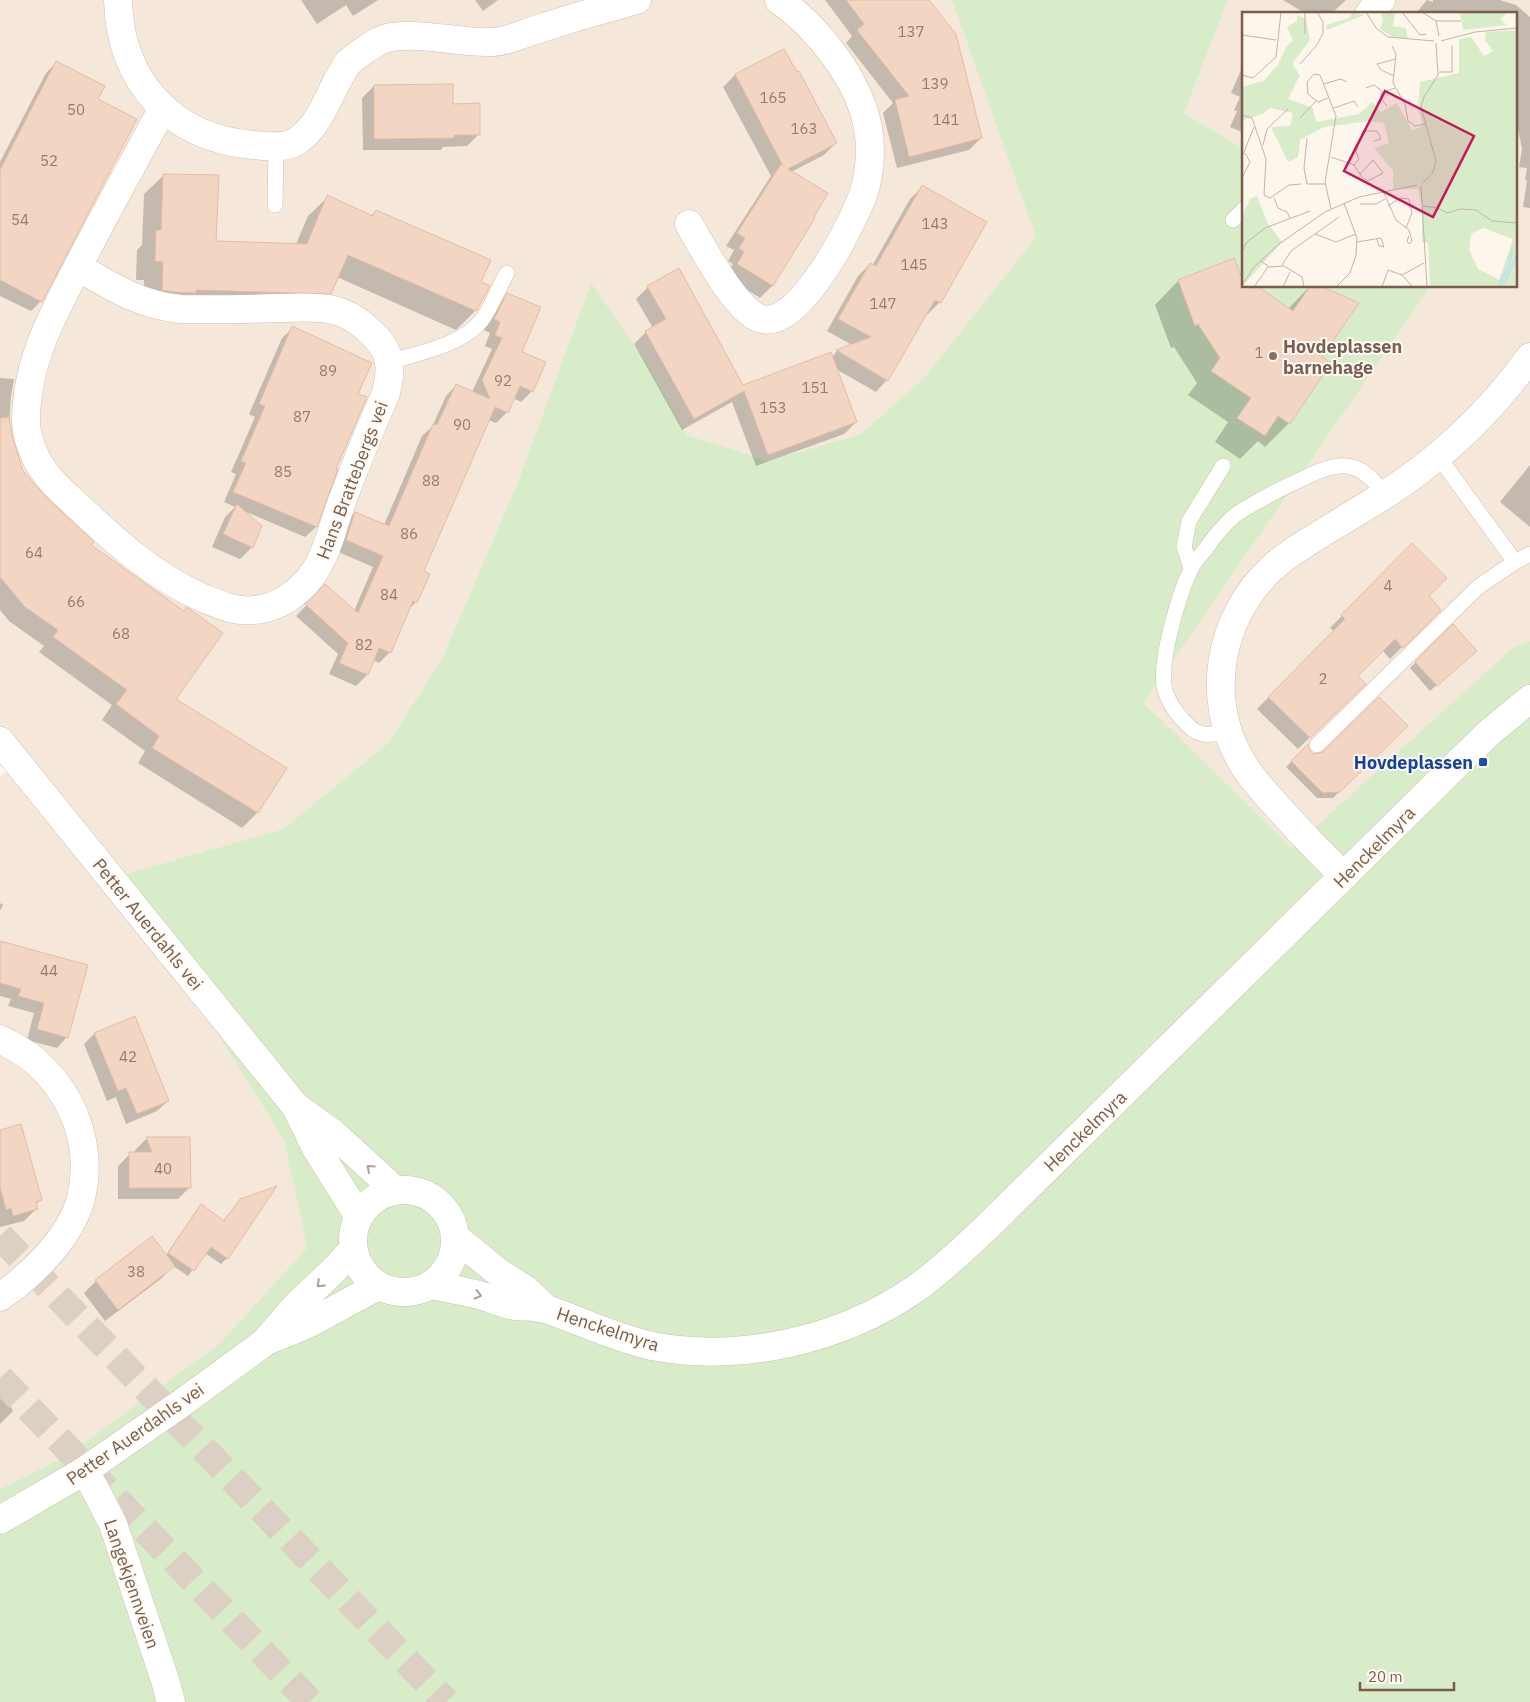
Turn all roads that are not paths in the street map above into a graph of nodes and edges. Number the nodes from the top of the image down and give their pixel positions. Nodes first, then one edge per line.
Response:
1 (118, 0) edge
2 (637, 0) edge
3 (779, 0) edge
4 (1381, 0) edge
5 (1371, 12) edge
6 (163, 108) junction
7 (276, 146) junction
8 (275, 205) dead end
9 (1242, 211) edge
10 (1233, 220) dead end
11 (689, 224) dead end
12 (78, 267) junction
13 (507, 273) dead end
14 (1530, 357) edge
15 (389, 362) junction
16 (1438, 456) junction
17 (1223, 466) dead end
18 (1384, 495) junction
19 (1530, 554) edge
20 (1515, 562) junction
21 (1192, 568) junction
22 (1530, 699) edge
23 (1228, 731) junction
24 (0, 742) edge
25 (1317, 745) dead end
26 (1344, 876) junction
27 (0, 1039) edge
28 (296, 1107) junction
29 (394, 1190) junction
30 (359, 1217) junction
31 (456, 1238) junction
32 (353, 1249) junction
33 (431, 1285) junction
34 (378, 1286) junction
35 (0, 1297) edge
36 (546, 1309) junction
37 (265, 1342) junction
38 (84, 1471) junction
39 (0, 1520) edge
40 (171, 1702) edge

1 - 6 street
2 - 7 street
3 - 11 street
4 - 5 street
6 - 7 street
6 - 12 street, Hans Brattebergs vei
7 - 8 lane
9 - 10 lane
12 - 15 street
12 - 15 street, Hans Brattebergs vei
13 - 15 lane
14 - 16 street
16 - 18 street
16 - 20 lane
17 - 21 lane
18 - 21 lane
18 - 23 street
19 - 20 lane
20 - 25 lane
21 - 23 lane
22 - 26 street, Henckelmyra
23 - 26 street
24 - 28 street, Petter Auerdahls vei
26 - 36 street, Henckelmyra
27 - 35 street
29 -> 28 street, Petter Auerdahls vei
28 - 30 street, Petter Auerdahls vei
29 - 30 street
29 - 31 street
30 - 32 street
31 - 33 street
31 - 36 street, Henckelmyra
32 - 34 street
32 -> 37 street, Petter Auerdahls vei
33 - 34 street
33 -> 36 street, Henckelmyra
34 - 37 street, Petter Auerdahls vei
37 - 38 street, Petter Auerdahls vei
38 - 39 street, Petter Auerdahls vei
38 - 40 street, Langekjennveien

